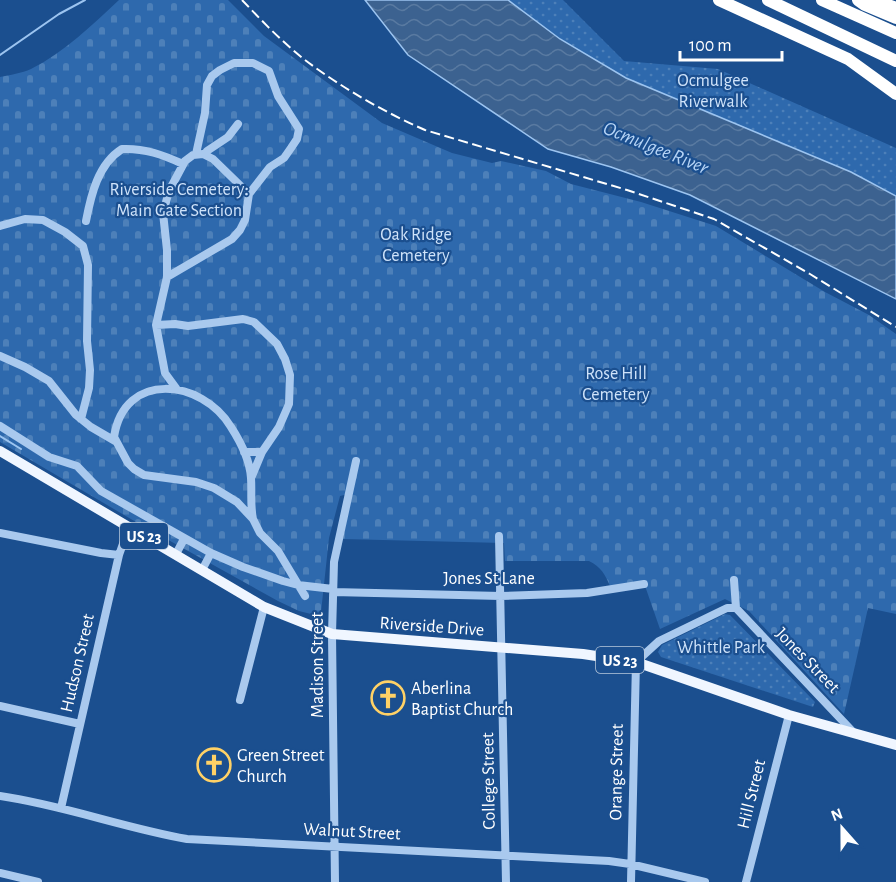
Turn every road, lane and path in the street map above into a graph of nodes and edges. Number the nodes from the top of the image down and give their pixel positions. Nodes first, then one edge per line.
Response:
1 (719, 0) edge
2 (768, 0) edge
3 (822, 0) edge
4 (858, 0) edge
5 (875, 0) edge
6 (896, 8) edge
7 (896, 18) edge
8 (896, 33) edge
9 (896, 60) edge
10 (896, 94) edge
11 (237, 124) dead end
12 (201, 154) junction
13 (183, 164) junction
14 (249, 194) junction
15 (86, 220) dead end
16 (0, 226) edge
17 (167, 277) junction
18 (156, 326) junction
19 (0, 356) edge
20 (166, 375) junction
21 (158, 388) junction
22 (177, 388) junction
23 (81, 419) junction
24 (0, 426) edge
25 (115, 441) junction
26 (0, 451) edge
27 (244, 452) junction
28 (262, 452) junction
29 (356, 461) dead end
30 (251, 477) junction
31 (250, 496) junction
32 (237, 502) junction
33 (253, 519) junction
34 (129, 527) junction
35 (0, 533) edge
36 (499, 536) dead end
37 (184, 539) junction
38 (211, 553) junction
39 (176, 554) junction
40 (120, 555) junction
41 (202, 570) junction
42 (734, 580) dead end
43 (644, 584) dead end
44 (298, 585) junction
45 (333, 590) junction
46 (305, 596) dead end
47 (501, 596) junction
48 (264, 607) junction
49 (736, 608) junction
50 (332, 634) junction
51 (502, 648) junction
52 (636, 663) junction
53 (240, 700) dead end
54 (0, 706) edge
55 (789, 715) junction
56 (80, 724) junction
57 (856, 735) junction
58 (896, 745) edge
59 (0, 795) edge
60 (60, 808) junction
61 (334, 846) junction
62 (506, 855) junction
63 (630, 864) junction
64 (0, 873) edge
65 (38, 882) edge
66 (335, 882) edge
67 (506, 882) edge
68 (631, 882) edge
69 (705, 882) edge
70 (746, 882) edge

1 - 10 highway
2 - 9 highway
3 - 8 highway
4 - 7 highway
5 - 6 highway
11 - 12 street
12 - 13 street
12 - 14 street
12 - 14 street
13 - 15 street
13 - 17 street
14 - 17 street
16 - 23 street
17 - 18 street
18 - 20 street
18 - 28 street
19 - 23 street
20 - 21 street
20 - 22 street
21 - 22 street
21 - 25 street
22 - 27 street
23 - 25 street
24 - 37 street, Jones St Lane
25 - 32 street
26 - 34 main road, Riverside Drive / US 23
27 - 28 street
27 - 30 street
28 - 30 street
29 - 45 street, Madison Street
30 - 31 street
31 - 32 street
31 - 33 street
32 - 33 street
33 - 44 street
34 - 39 main road, Riverside Drive / US 23
34 - 40 street, Hudson Street
35 - 40 street
36 - 47 street, College Street
37 - 38 street, Jones St Lane
37 - 39 street
38 - 41 street
38 - 44 street, Jones St Lane
39 - 41 main road, Riverside Drive / US 23
40 - 56 street, Hudson Street
41 - 48 main road, Riverside Drive / US 23
42 - 49 street
43 - 47 street, Jones St Lane
44 - 45 street, Jones St Lane
44 - 46 street
45 - 47 street, Jones St Lane
45 - 50 street, Madison Street
47 - 51 street, College Street
48 - 50 main road, Riverside Drive / US 23
48 - 53 street
49 - 52 street
49 - 57 street, Jones Street
50 - 51 main road, Riverside Drive / US 23
50 - 61 street, Madison Street
51 - 52 main road, Riverside Drive / US 23
51 - 62 street, College Street
52 - 55 main road, Riverside Drive / US 23
52 - 63 street, Orange Street
54 - 56 street
55 - 57 main road, Riverside Drive / US 23
55 - 70 street, Hill Street
56 - 60 street, Hudson Street
57 - 58 main road, Riverside Drive / US 23
59 - 60 street, Walnut Street
60 - 61 street, Walnut Street
61 - 62 street, Walnut Street
61 - 66 street, Madison Street
62 - 63 street, Walnut Street
62 - 67 street, College Street
63 - 68 street, Orange Street
63 - 69 street, Walnut Street
64 - 65 street

